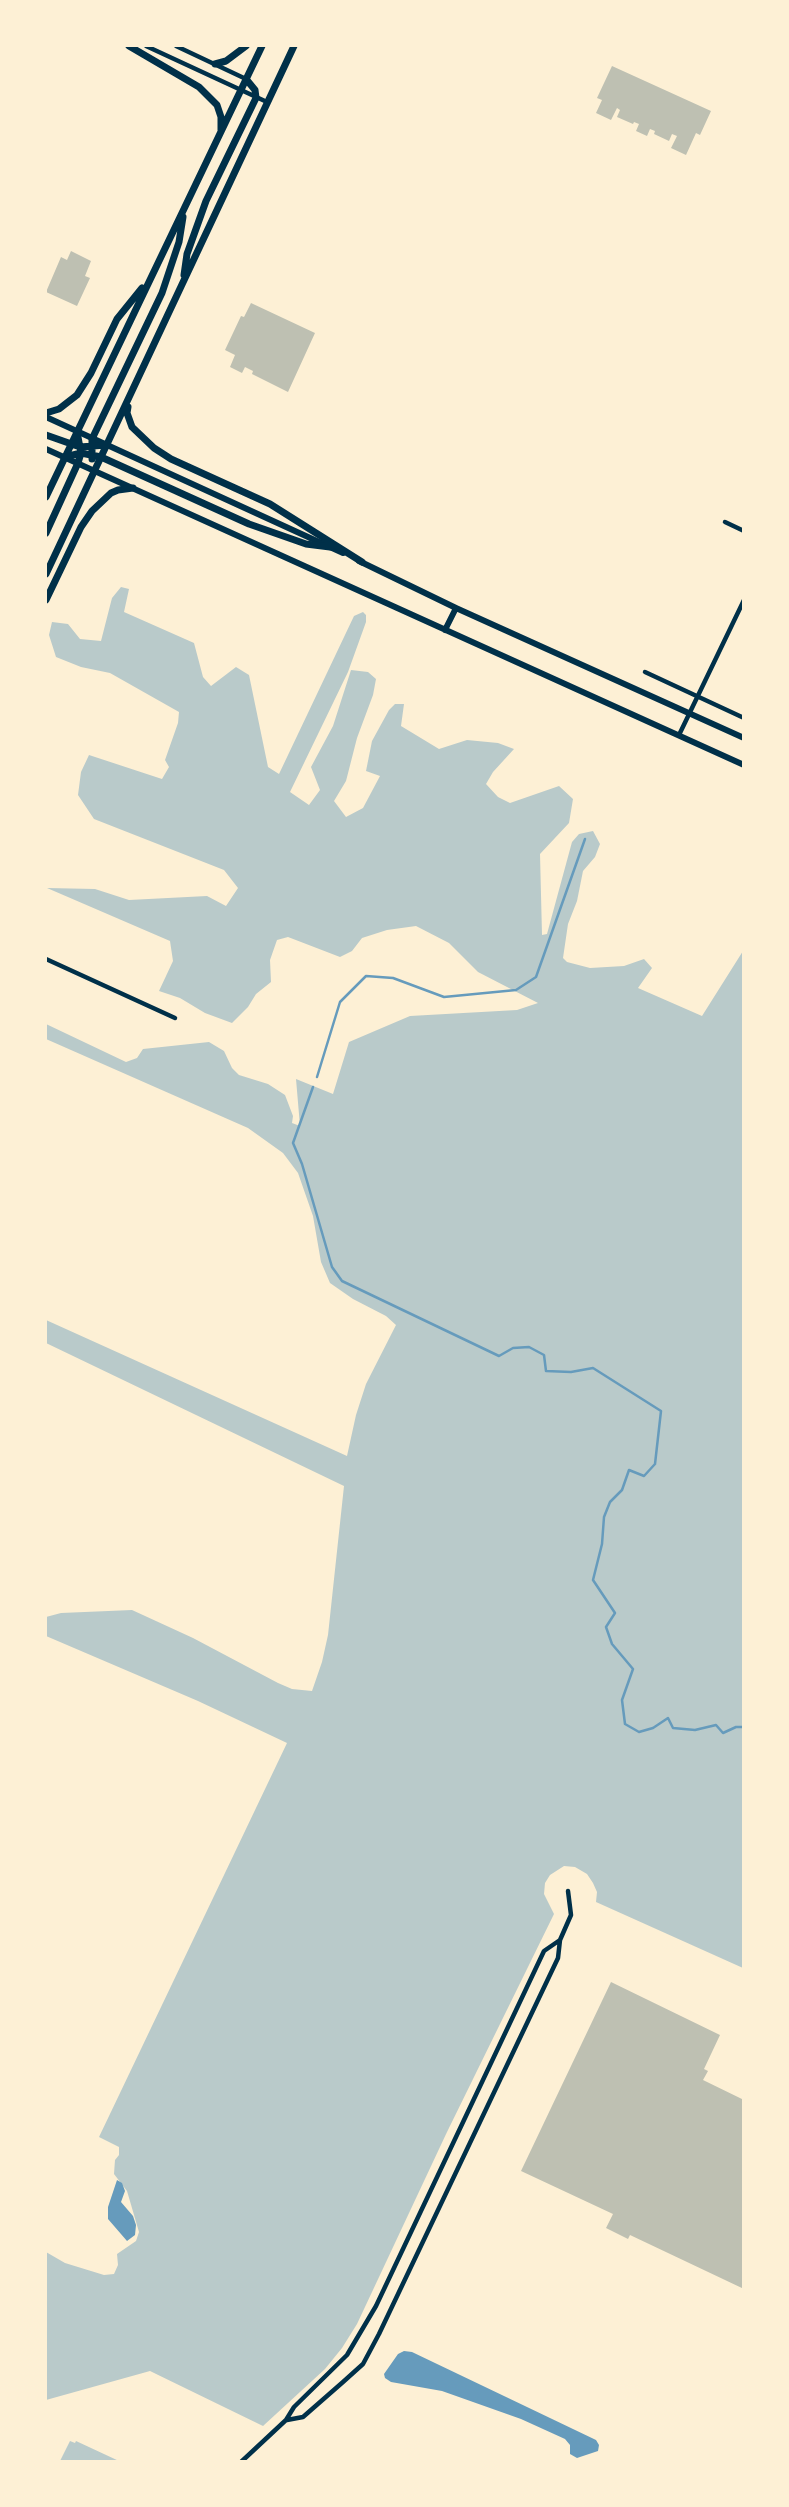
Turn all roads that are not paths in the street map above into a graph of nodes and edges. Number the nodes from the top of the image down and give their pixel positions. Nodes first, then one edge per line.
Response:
1 (129, 46) edge
2 (146, 46) edge
3 (176, 46) edge
4 (246, 46) edge
5 (262, 46) edge
6 (294, 46) edge
7 (215, 64) junction
8 (246, 79) junction
9 (240, 90) junction
10 (256, 98) junction
11 (267, 102) junction
12 (221, 132) junction
13 (183, 213) junction
14 (150, 279) junction
15 (183, 282) junction
16 (129, 400) junction
17 (46, 415) edge
18 (77, 431) junction
19 (46, 435) edge
20 (70, 445) junction
21 (106, 445) junction
22 (91, 447) junction
23 (46, 449) edge
24 (80, 450) junction
25 (65, 457) junction
26 (101, 457) junction
27 (78, 463) junction
28 (94, 471) junction
29 (133, 488) junction
30 (46, 497) edge
31 (724, 522) dead end
32 (744, 531) edge
33 (46, 533) edge
34 (330, 547) junction
35 (362, 562) junction
36 (46, 574) edge
37 (46, 600) edge
38 (744, 600) edge
39 (456, 608) junction
40 (445, 630) junction
41 (645, 673) dead end
42 (697, 697) junction
43 (689, 713) junction
44 (744, 718) edge
45 (679, 735) junction
46 (744, 738) edge
47 (744, 765) edge
48 (46, 959) edge
49 (175, 1018) dead end
50 (568, 1891) dead end
51 (560, 1940) junction
52 (286, 2420) junction
53 (241, 2462) edge

1 - 12 main road
2 - 9 street
3 - 7 street
4 - 7 main road
5 - 8 main road
6 - 11 main road
7 - 8 street
8 - 9 main road
8 - 10 main road
9 - 10 street
9 - 12 main road
10 - 11 street
10 - 15 main road
11 - 15 main road
12 - 13 main road
13 - 14 main road
13 - 22 main road
14 - 17 main road
14 - 18 main road
15 - 16 main road
16 - 21 main road
16 - 35 main road
17 - 18 main road
18 - 20 main road
18 - 22 main road
18 - 24 main road
19 - 20 main road
20 - 24 main road
20 - 25 main road
21 - 22 main road
21 - 26 main road
21 - 34 main road
22 - 24 main road
22 - 26 main road
22 - 28 main road
23 - 25 main road
24 - 25 main road
24 - 27 main road
25 - 27 main road
25 - 30 main road
26 - 28 main road
26 - 34 main road
27 - 28 main road
27 - 33 main road
28 - 29 main road
28 - 36 main road
29 - 37 main road
29 - 40 main road
31 - 32 street
34 - 35 main road
35 - 39 main road
38 - 42 street
39 - 40 main road
39 - 43 main road
40 - 45 main road
41 - 42 street
42 - 43 street
42 - 44 street
43 - 45 street
43 - 46 main road
45 - 47 main road
48 - 49 street
50 - 51 street
51 - 52 street
51 - 52 street
52 - 53 street

